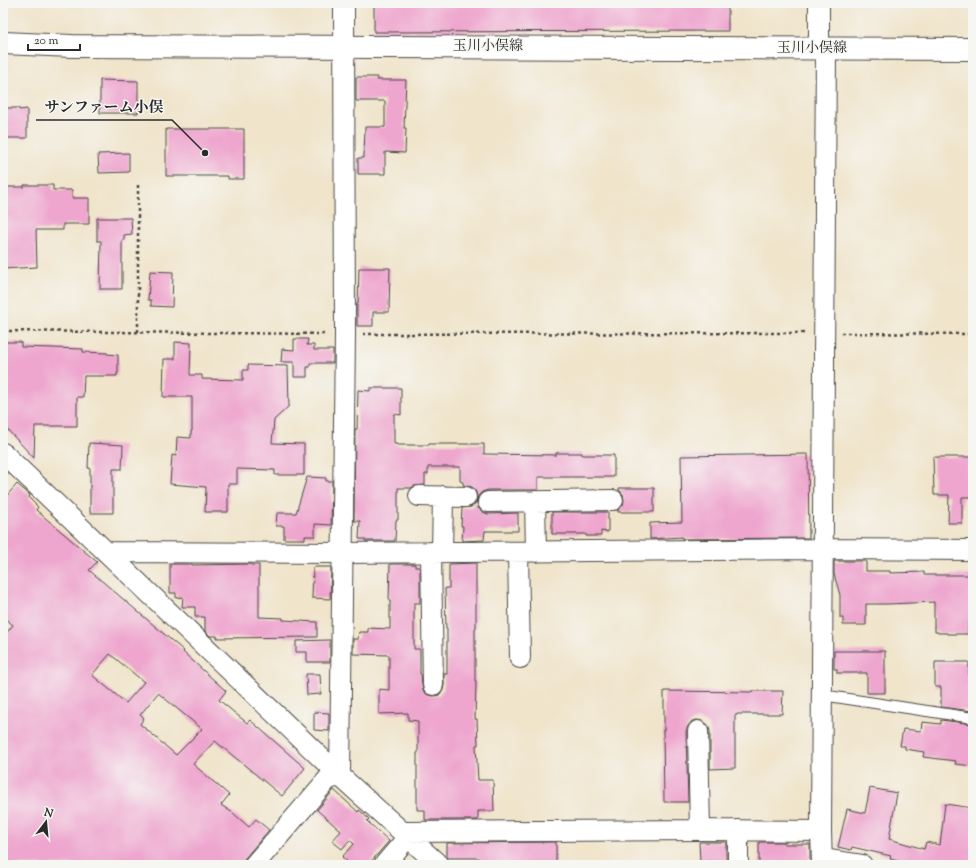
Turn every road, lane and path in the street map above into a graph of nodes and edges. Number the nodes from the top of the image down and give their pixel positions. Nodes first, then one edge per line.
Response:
1 (344, 3) edge
2 (819, 3) edge
3 (3, 43) edge
4 (344, 46) junction
5 (822, 49) junction
6 (973, 49) edge
7 (138, 184) dead end
8 (3, 331) edge
9 (138, 332) junction
10 (824, 333) junction
11 (345, 334) junction
12 (973, 334) edge
13 (5, 462) edge
14 (419, 496) dead end
15 (442, 496) junction
16 (466, 497) dead end
17 (613, 500) dead end
18 (535, 501) junction
19 (488, 502) dead end
20 (823, 549) junction
21 (973, 550) edge
22 (106, 552) junction
23 (437, 552) junction
24 (527, 552) junction
25 (343, 553) junction
26 (520, 658) dead end
27 (433, 684) dead end
28 (822, 695) junction
29 (973, 718) edge
30 (698, 731) dead end
31 (340, 776) junction
32 (700, 830) junction
33 (738, 830) junction
34 (821, 831) junction
35 (405, 834) junction
36 (822, 862) edge
37 (254, 865) edge
38 (384, 865) edge
39 (439, 865) edge
40 (738, 865) edge
41 (862, 865) edge

1 - 4 street
2 - 5 street
3 - 4 main road, 玉川小俣線
4 - 5 main road, 玉川小俣線
4 - 11 street
5 - 6 main road, 玉川小俣線
5 - 10 street
7 - 9 path
8 - 9 path
9 - 11 path
10 - 11 path
10 - 12 path
10 - 20 street
11 - 25 street
13 - 22 street
14 - 15 street
15 - 16 street
15 - 23 street
17 - 18 street
18 - 19 street
18 - 24 street
20 - 21 street
20 - 24 street
20 - 28 street
22 - 25 street
22 - 31 street
23 - 24 street
23 - 25 street
23 - 27 street
24 - 26 street
25 - 31 street
28 - 29 lane
28 - 34 street
30 - 32 street
31 - 35 street
31 - 37 street
32 - 33 street
32 - 35 street
33 - 34 street
33 - 40 street
34 - 36 street
35 - 38 street
35 - 39 street
36 - 41 street

